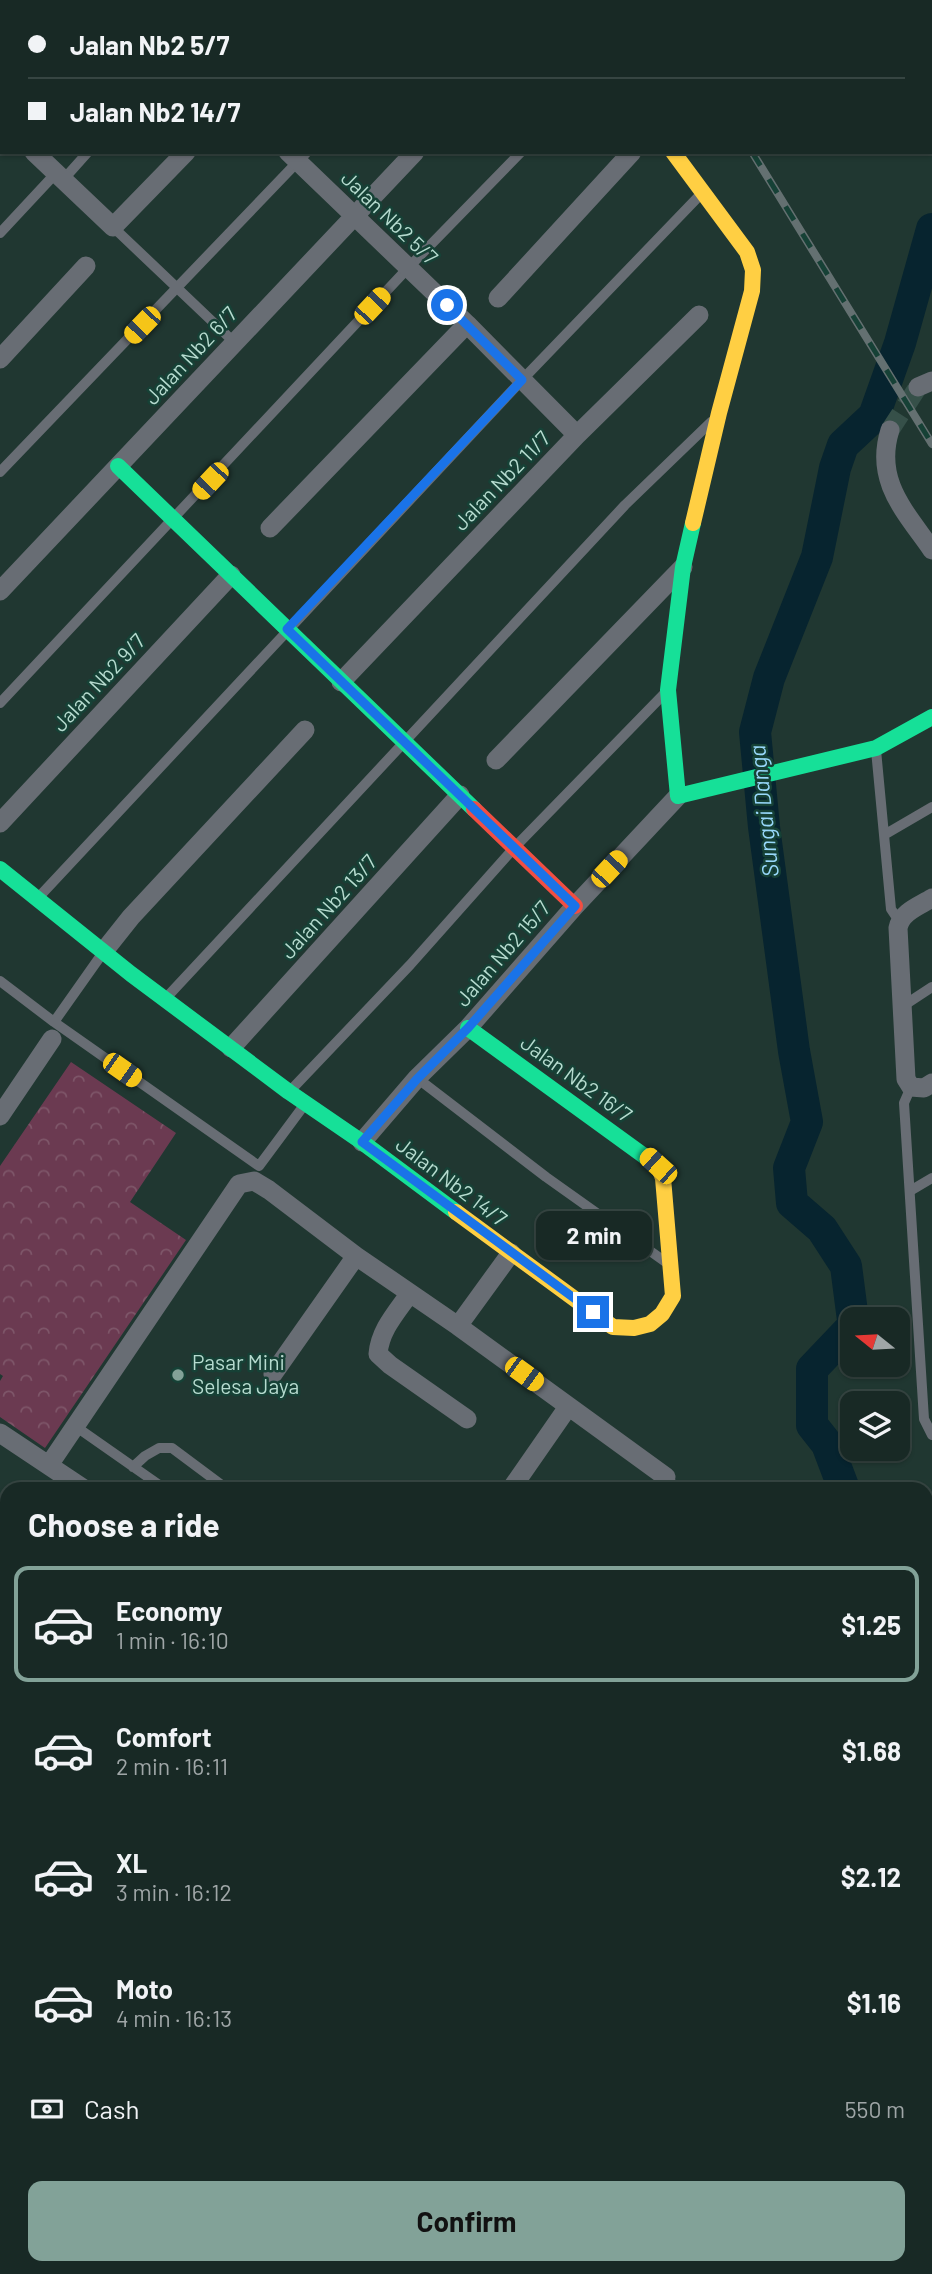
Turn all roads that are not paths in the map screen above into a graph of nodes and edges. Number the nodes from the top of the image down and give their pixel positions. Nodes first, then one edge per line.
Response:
1 (36, 154) edge
2 (86, 154) edge
3 (184, 154) edge
4 (413, 154) edge
5 (519, 154) edge
6 (630, 154) edge
7 (674, 154) edge
8 (297, 156) edge
9 (59, 176) junction
10 (702, 193) junction
11 (355, 216) junction
12 (113, 227) junction
13 (0, 233) edge
14 (86, 265) dead end
15 (408, 268) junction
16 (178, 288) junction
17 (498, 299) dead end
18 (699, 315) dead end
19 (467, 324) junction
20 (235, 343) junction
21 (0, 359) edge
22 (522, 380) junction
23 (719, 413) junction
24 (890, 430) tunnel mouth
25 (577, 435) junction
26 (118, 466) junction
27 (0, 472) edge
28 (174, 520) junction
29 (270, 528) dead end
30 (932, 550) edge
31 (683, 567) junction
32 (230, 575) junction
33 (0, 591) edge
34 (287, 629) junction
35 (341, 682) junction
36 (668, 690) junction
37 (0, 703) edge
38 (932, 717) edge
39 (305, 730) dead end
40 (406, 743) junction
41 (876, 748) junction
42 (496, 760) dead end
43 (460, 795) junction
44 (678, 796) junction
45 (932, 807) edge
46 (0, 823) edge
47 (884, 835) junction
48 (514, 848) junction
49 (0, 869) edge
50 (932, 898) edge
51 (36, 899) junction
52 (575, 906) junction
53 (899, 920) junction
54 (104, 951) junction
55 (0, 981) edge
56 (932, 987) edge
57 (166, 999) junction
58 (902, 1006) junction
59 (468, 1028) junction
60 (53, 1030) junction
61 (231, 1048) junction
62 (417, 1079) junction
63 (932, 1083) edge
64 (911, 1087) junction
65 (289, 1092) junction
66 (305, 1104) junction
67 (0, 1116) edge
68 (362, 1142) junction
69 (658, 1166) joint
70 (932, 1178) edge
71 (910, 1191) junction
72 (511, 1253) junction
73 (356, 1256) junction
74 (670, 1265) junction
75 (410, 1293) junction
76 (458, 1326) junction
77 (932, 1364) edge
78 (921, 1370) junction
79 (273, 1374) dead end
80 (568, 1407) junction
81 (467, 1419) dead end
82 (75, 1426) junction
83 (0, 1433) edge
84 (932, 1435) edge
85 (48, 1465) junction
86 (133, 1467) junction
87 (74, 1482) edge
88 (155, 1482) edge
89 (218, 1482) edge
90 (516, 1482) edge
91 (663, 1482) edge

1 - 9 street
2 - 9 lane
3 - 12 street
4 - 11 street, Jalan Nb2 6/7
5 - 15 lane
6 - 17 street
7 - 10 street
8 - 11 street, Jalan Nb2 5/7
8 - 16 lane
9 - 12 street
9 - 13 lane
10 - 22 lane
10 - 23 street
11 - 15 street, Jalan Nb2 5/7
11 - 20 street, Jalan Nb2 6/7
12 - 16 lane
14 - 21 street
15 - 19 street, Jalan Nb2 5/7
15 - 28 lane
16 - 20 lane
16 - 27 lane
18 - 25 street, Jalan Nb2 11/7
19 - 22 street, Jalan Nb2 5/7
19 - 29 street
20 - 26 street, Jalan Nb2 6/7
22 - 25 street, Jalan Nb2 5/7
22 - 34 lane
23 - 31 street
23 - 40 lane
24 - 30 street
25 - 35 street, Jalan Nb2 11/7
26 - 28 street
26 - 33 street, Jalan Nb2 6/7
28 - 32 street
28 - 37 lane
31 - 36 street
31 - 42 street
32 - 34 street
32 - 46 street, Jalan Nb2 9/7
34 - 35 street
34 - 51 lane
35 - 40 street
36 - 44 street
36 - 48 lane
38 - 41 street
39 - 54 street
40 - 43 street
40 - 57 lane
41 - 44 street
41 - 47 lane
43 - 48 street
43 - 61 street, Jalan Nb2 13/7
44 - 52 street, Jalan Nb2 15/7
45 - 47 lane
47 - 53 lane
48 - 52 street
48 - 65 lane
49 - 51 street, Jalan Nb2 14/7
50 - 53 street
51 - 54 street, Jalan Nb2 14/7
52 - 59 street, Jalan Nb2 15/7
53 - 58 street
54 - 57 street, Jalan Nb2 14/7
54 - 60 lane
55 - 60 lane
56 - 58 lane
57 - 61 street, Jalan Nb2 14/7
58 - 64 street
59 - 62 street, Jalan Nb2 15/7
59 - 69 street, Jalan Nb2 16/7
60 - 66 lane
60 - 67 street
61 - 65 street, Jalan Nb2 14/7
62 - 68 street, Jalan Nb2 15/7
62 - 74 lane
63 - 64 street
64 - 71 lane
65 - 66 street, Jalan Nb2 14/7
66 - 68 street, Jalan Nb2 14/7
68 - 72 street, Jalan Nb2 14/7
69 - 74 street, Jalan Nb2 14/7
70 - 71 lane
71 - 78 lane
72 - 74 street, Jalan Nb2 14/7
72 - 76 street
73 - 75 street
73 - 79 street
73 - 82 street
75 - 76 street
75 - 81 street
76 - 80 street
77 - 78 lane
78 - 84 lane
80 - 90 street
80 - 91 street
82 - 85 street
82 - 86 lane
83 - 85 street
85 - 87 street
86 - 88 lane
86 - 89 lane

